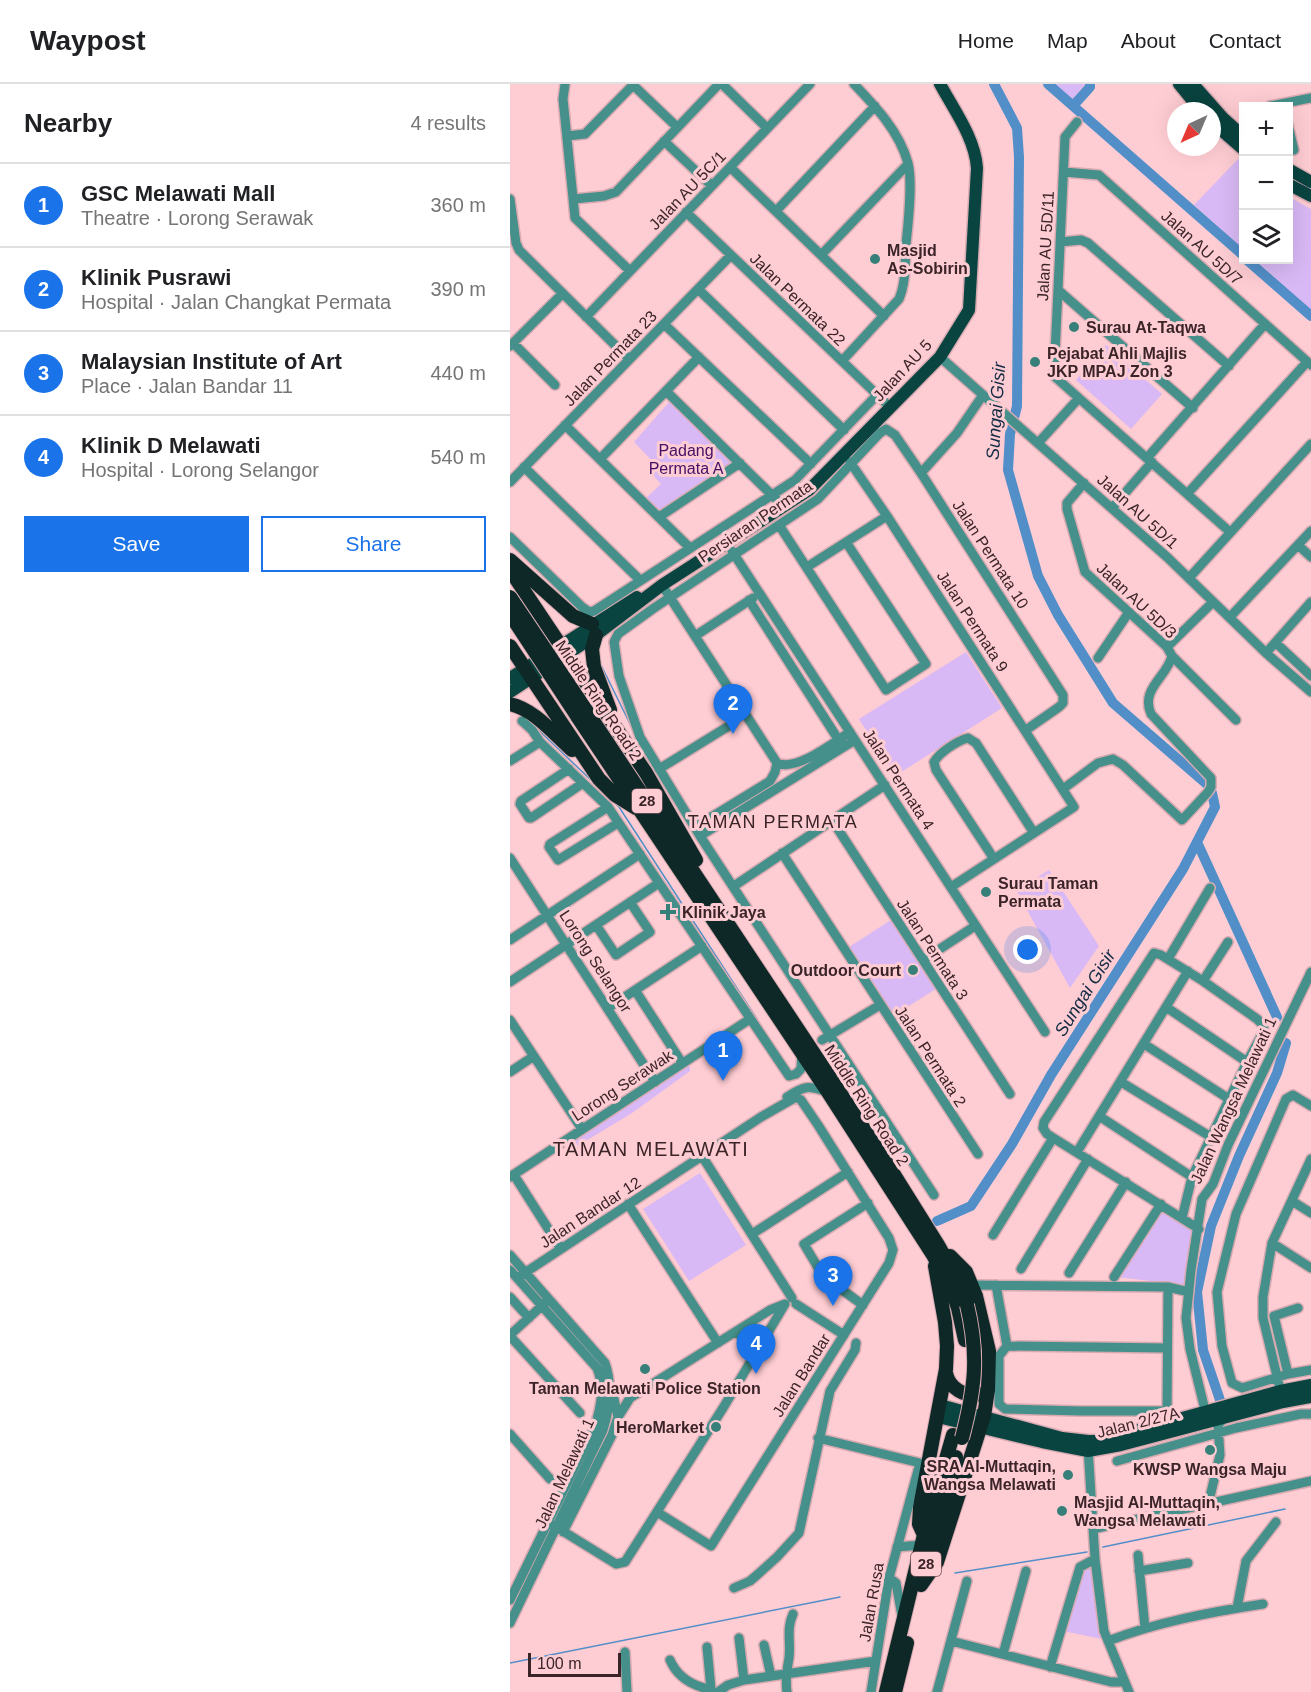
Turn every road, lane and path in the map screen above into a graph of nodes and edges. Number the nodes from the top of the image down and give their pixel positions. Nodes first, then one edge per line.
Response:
1 (565, 84) edge
2 (720, 84) edge
3 (810, 84) edge
4 (854, 84) edge
5 (940, 84) edge
6 (1179, 84) edge
7 (1193, 84) edge
8 (632, 85) edge
9 (1311, 98) edge
10 (1194, 102) edge
11 (1293, 103) edge
12 (875, 106) junction
13 (1077, 122) dead end
14 (677, 127) junction
15 (767, 128) junction
16 (1221, 130) edge
17 (1239, 132) edge
18 (567, 136) junction
19 (664, 141) junction
20 (1239, 146) edge
21 (1293, 146) edge
22 (1294, 150) dead end
23 (908, 164) junction
24 (730, 167) junction
25 (1064, 172) junction
26 (1293, 174) edge
27 (1293, 185) edge
28 (712, 186) junction
29 (1310, 190) edge
30 (510, 199) edge
31 (574, 199) junction
32 (776, 211) junction
33 (686, 212) junction
34 (1060, 242) junction
35 (731, 255) junction
36 (821, 255) junction
37 (630, 271) junction
38 (698, 289) junction
39 (1058, 290) junction
40 (562, 294) junction
41 (884, 316) junction
42 (586, 317) junction
43 (664, 324) junction
44 (1265, 324) junction
45 (511, 345) edge
46 (699, 357) junction
47 (940, 357) junction
48 (629, 359) junction
49 (842, 361) junction
50 (1309, 363) edge
51 (1229, 366) junction
52 (555, 385) dead end
53 (666, 392) junction
54 (877, 395) junction
55 (983, 395) junction
56 (1079, 398) junction
57 (890, 407) junction
58 (1193, 408) junction
59 (565, 425) junction
60 (844, 430) junction
61 (1039, 442) junction
62 (1311, 444) edge
63 (844, 454) junction
64 (600, 459) junction
65 (1150, 460) junction
66 (740, 463) junction
67 (811, 464) junction
68 (852, 465) junction
69 (524, 467) junction
70 (921, 473) junction
71 (510, 482) edge
72 (1084, 483) junction
73 (772, 494) junction
74 (1188, 494) junction
75 (784, 507) junction
76 (1112, 507) junction
77 (887, 516) junction
78 (659, 517) junction
79 (780, 525) junction
80 (1311, 531) edge
81 (1230, 532) junction
82 (510, 537) edge
83 (846, 542) junction
84 (727, 543) junction
85 (1298, 545) junction
86 (690, 548) junction
87 (735, 554) junction
88 (1311, 557) edge
89 (510, 560) edge
90 (807, 567) junction
91 (510, 570) edge
92 (1189, 578) junction
93 (640, 580) junction
94 (662, 585) junction
95 (760, 593) junction
96 (510, 597) edge
97 (670, 598) junction
98 (749, 600) junction
99 (1213, 602) junction
100 (1311, 602) edge
101 (533, 604) junction
102 (1129, 612) junction
103 (510, 614) edge
104 (1230, 617) junction
105 (592, 624) junction
106 (695, 636) junction
107 (1276, 643) junction
108 (510, 645) edge
109 (1167, 647) junction
110 (563, 650) junction
111 (1266, 653) junction
112 (1172, 656) junction
113 (1098, 658) dead end
114 (528, 673) junction
115 (1311, 676) edge
116 (510, 678) edge
117 (589, 688) junction
118 (510, 692) edge
119 (1311, 692) edge
120 (510, 704) edge
121 (743, 710) junction
122 (554, 712) junction
123 (582, 713) junction
124 (1236, 720) dead end
125 (522, 721) dead end
126 (752, 723) junction
127 (732, 724) junction
128 (1026, 730) junction
129 (617, 731) junction
130 (852, 736) junction
131 (838, 739) junction
132 (540, 742) junction
133 (510, 761) edge
134 (588, 763) junction
135 (777, 763) junction
136 (569, 769) junction
137 (659, 769) junction
138 (583, 783) junction
139 (885, 785) junction
140 (1064, 789) junction
141 (608, 807) junction
142 (641, 811) junction
143 (832, 820) junction
144 (618, 823) junction
145 (698, 831) junction
146 (1034, 833) junction
147 (782, 853) junction
148 (640, 854) junction
149 (510, 858) edge
150 (994, 859) junction
151 (659, 884) junction
152 (734, 886) junction
153 (951, 887) junction
154 (1210, 888) dead end
155 (708, 893) junction
156 (630, 902) junction
157 (548, 915) junction
158 (596, 925) junction
159 (975, 926) junction
160 (510, 940) edge
161 (1228, 942) dead end
162 (567, 944) junction
163 (702, 946) junction
164 (1168, 958) junction
165 (923, 960) junction
166 (1188, 971) junction
167 (1311, 972) edge
168 (1203, 981) junction
169 (510, 982) edge
170 (635, 990) junction
171 (880, 1005) junction
172 (1166, 1007) junction
173 (608, 1008) junction
174 (750, 1019) junction
175 (510, 1020) edge
176 (1045, 1032) dead end
177 (826, 1037) junction
178 (1144, 1044) junction
179 (807, 1050) junction
180 (534, 1056) junction
181 (1247, 1062) junction
182 (682, 1063) junction
183 (510, 1072) edge
184 (655, 1082) junction
185 (1121, 1082) junction
186 (805, 1088) junction
187 (828, 1092) junction
188 (1010, 1094) dead end
189 (799, 1099) junction
190 (1229, 1099) junction
191 (1311, 1106) edge
192 (1099, 1116) junction
193 (761, 1117) junction
194 (582, 1129) junction
195 (1210, 1137) junction
196 (1053, 1138) junction
197 (1077, 1152) junction
198 (978, 1154) dead end
199 (702, 1156) junction
200 (1088, 1159) junction
201 (1311, 1160) edge
202 (848, 1172) junction
203 (512, 1176) edge
204 (1192, 1177) junction
205 (1125, 1182) junction
206 (934, 1195) dead end
207 (1292, 1201) junction
208 (868, 1203) junction
209 (628, 1204) junction
210 (1161, 1204) junction
211 (1311, 1214) edge
212 (1182, 1218) junction
213 (1199, 1228) junction
214 (752, 1234) junction
215 (993, 1235) dead end
216 (1272, 1243) junction
217 (561, 1248) junction
218 (936, 1250) junction
219 (510, 1255) edge
220 (1311, 1268) edge
221 (1021, 1269) dead end
222 (510, 1270) edge
223 (1069, 1273) dead end
224 (521, 1275) junction
225 (1114, 1277) dead end
226 (972, 1285) junction
227 (996, 1285) junction
228 (1167, 1287) junction
229 (1189, 1292) junction
230 (510, 1297) edge
231 (546, 1302) junction
232 (790, 1302) junction
233 (863, 1305) junction
234 (1298, 1308) dead end
235 (1274, 1316) junction
236 (529, 1318) junction
237 (1263, 1318) junction
238 (735, 1332) junction
239 (510, 1335) edge
240 (844, 1335) junction
241 (718, 1343) junction
242 (856, 1343) dead end
243 (1007, 1346) junction
244 (760, 1347) junction
245 (1167, 1348) junction
246 (1311, 1370) edge
247 (946, 1373) junction
248 (1288, 1374) junction
249 (1276, 1377) junction
250 (610, 1385) junction
251 (1311, 1386) edge
252 (988, 1390) junction
253 (1282, 1396) junction
254 (1311, 1397) edge
255 (630, 1398) junction
256 (939, 1411) junction
257 (580, 1413) dead end
258 (1311, 1414) edge
259 (1167, 1416) junction
260 (1226, 1416) junction
261 (618, 1417) junction
262 (1204, 1419) junction
263 (982, 1422) junction
264 (510, 1434) edge
265 (1217, 1435) junction
266 (957, 1437) junction
267 (818, 1438) junction
268 (1088, 1446) junction
269 (1117, 1461) dead end
270 (924, 1464) junction
271 (595, 1469) junction
272 (581, 1474) junction
273 (550, 1479) dead end
274 (1311, 1481) edge
275 (1208, 1505) junction
276 (657, 1512) junction
277 (1276, 1522) dead end
278 (555, 1527) junction
279 (1094, 1529) junction
280 (922, 1540) junction
281 (897, 1547) junction
282 (1138, 1555) dead end
283 (1095, 1558) junction
284 (1188, 1563) dead end
285 (1026, 1571) dead end
286 (1140, 1571) junction
287 (889, 1578) junction
288 (967, 1581) dead end
289 (921, 1585) junction
290 (734, 1588) dead end
291 (513, 1598) edge
292 (1263, 1604) dead end
293 (1237, 1608) junction
294 (793, 1614) dead end
295 (903, 1621) junction
296 (510, 1623) edge
297 (1145, 1629) junction
298 (739, 1638) dead end
299 (951, 1641) junction
300 (1108, 1641) junction
301 (764, 1645) dead end
302 (707, 1647) dead end
303 (625, 1652) dead end
304 (1003, 1654) junction
305 (670, 1660) dead end
306 (876, 1661) junction
307 (1050, 1667) junction
308 (788, 1674) junction
309 (771, 1676) junction
310 (744, 1680) junction
311 (1125, 1682) junction
312 (1113, 1687) edge
313 (715, 1691) edge
314 (627, 1692) edge
315 (787, 1692) edge
316 (871, 1692) edge
317 (886, 1692) edge
318 (895, 1692) edge
319 (937, 1692) edge
320 (1129, 1692) edge

1 - 18 street
2 - 14 street
2 - 15 street
3 - 15 street, Jalan AU 5C/1
4 - 12 street
5 - 47 main road, Jalan AU 5
6 - 10 main road
7 - 17 main road
8 - 14 street
8 - 18 street
9 - 11 street
12 - 23 street
12 - 32 street
13 - 25 street, Jalan AU 5D/11
14 - 19 street
15 - 24 street, Jalan AU 5C/1
16 - 20 main road
18 - 31 street
19 - 28 street
19 - 31 street
21 - 22 street
23 - 36 street
23 - 41 street
24 - 28 street, Jalan AU 5C/1
24 - 32 street
25 - 34 street, Jalan AU 5D/11
25 - 44 street, Jalan AU 5D/7
26 - 29 main road
27 - 29 main road
28 - 33 street, Jalan AU 5C/1
30 - 40 street
31 - 37 street
32 - 36 street
33 - 35 street, Jalan Permata 22
33 - 37 street, Jalan AU 5C/1
34 - 39 street, Jalan AU 5D/11
34 - 51 street
35 - 38 street, Jalan Permata 23
35 - 49 street, Jalan Permata 22
36 - 41 street
37 - 42 street, Jalan AU 5C/1
38 - 43 street, Jalan Permata 23
38 - 60 street
39 - 56 street, Jalan AU 5D/11
39 - 58 street
40 - 42 street
40 - 45 street
41 - 49 street
42 - 48 street
43 - 46 street
43 - 48 street, Jalan Permata 23
44 - 50 street, Jalan AU 5D/7
44 - 51 street
45 - 52 street
46 - 53 street
46 - 67 street
47 - 55 street, Jalan AU 5D/1
47 - 57 main road, Jalan AU 5
48 - 59 street, Jalan Permata 23
49 - 54 street, Jalan Permata 22
50 - 74 street
51 - 58 street
53 - 64 street
53 - 66 street
54 - 57 street, Jalan Permata 22
54 - 60 street
55 - 61 street, Jalan AU 5D/1
55 - 70 street
56 - 61 street
56 - 65 street
57 - 63 main road, Jalan AU 5
58 - 65 street
59 - 64 street
59 - 69 street, Jalan Permata 23
60 - 67 street
61 - 72 street, Jalan AU 5D/1
62 - 81 street
63 - 68 street, Jalan Permata 9
63 - 75 main road, Jalan AU 5
64 - 78 street
65 - 74 street
65 - 76 street
66 - 73 street
66 - 78 street
67 - 73 street
68 - 70 street, Jalan Permata 10
68 - 77 street, Jalan Permata 9
68 - 79 street, Persiaran Permata
69 - 71 street, Jalan Permata 23
69 - 93 street
70 - 128 street, Jalan Permata 10
72 - 76 street, Jalan AU 5D/1
72 - 102 street, Jalan AU 5D/3
73 - 75 street
73 - 86 street
74 - 81 street
75 - 84 main road, Jalan AU 5
76 - 92 street, Jalan AU 5D/1
77 - 83 street
77 - 128 street, Jalan Permata 9
78 - 86 street
79 - 87 street, Persiaran Permata
79 - 90 street
80 - 85 street
81 - 92 street
82 - 105 street
83 - 90 street
83 - 90 street
84 - 87 street, Jalan Permata 4
84 - 94 main road, Jalan AU 5
85 - 88 street
85 - 104 street
86 - 93 street
87 - 95 street, Jalan Permata 4
87 - 97 street, Persiaran Permata
89 - 105 highway
91 - 101 highway
92 - 99 street, Jalan AU 5D/1
93 - 105 street
94 - 97 street
94 - 105 main road
95 - 98 street
95 - 130 street, Jalan Permata 4
96 - 123 highway, Middle Ring Road 2 / 28, bridge
97 - 106 street
97 - 137 street, Persiaran Permata
98 - 106 street
98 - 131 street
99 - 104 street, Jalan AU 5D/1
99 - 109 street
100 - 107 street
101 - 108 highway
101 - 110 highway
102 - 109 street, Jalan AU 5D/3
102 - 113 street
103 - 123 highway, Middle Ring Road 2 / 28, bridge
104 - 111 street, Jalan AU 5D/1
105 - 110 main road
105 - 129 highway
106 - 121 street
107 - 111 street
107 - 115 street
108 - 114 highway
109 - 112 street, Jalan AU 5D/3
110 - 114 main road
110 - 117 highway
111 - 119 street, Jalan AU 5D/1
112 - 124 street, Jalan AU 5D/3
112 - 140 street
114 - 116 main road
114 - 118 main road
114 - 122 highway
117 - 122 highway
117 - 129 highway
120 - 134 highway
121 - 126 street
121 - 127 street
122 - 134 highway
123 - 142 highway, Middle Ring Road 2 / 28
123 - 155 highway, Middle Ring Road 2 / 28
125 - 132 street
126 - 127 street
126 - 135 street
127 - 137 street
128 - 140 street, Jalan Permata 9
129 - 155 highway
130 - 131 street
130 - 139 street, Jalan Permata 4
130 - 145 street
131 - 135 street
132 - 133 street
132 - 136 street
134 - 142 highway
135 - 145 street
136 - 138 street
136 - 138 street
137 - 145 street
138 - 141 street
139 - 143 street
139 - 153 street, Jalan Permata 4
140 - 146 street, Jalan Permata 9
141 - 144 street
141 - 144 street
142 - 179 highway, Middle Ring Road 2 / 28
143 - 147 street
143 - 165 street, Jalan Permata 3
144 - 148 street
145 - 152 street
146 - 150 street
146 - 150 street
147 - 152 street
147 - 171 street, Jalan Permata 2
148 - 151 street
148 - 157 street
149 - 157 street, Lorong Selangor
150 - 153 street
151 - 156 street
151 - 163 street
152 - 177 street
153 - 159 street, Jalan Permata 4
154 - 164 street
155 - 179 highway, Middle Ring Road 2 / 28
156 - 158 street
156 - 158 street
157 - 160 street
157 - 162 street, Lorong Selangor
158 - 162 street
159 - 165 street
159 - 176 street, Jalan Permata 4
161 - 168 street
162 - 169 street
162 - 173 street, Lorong Selangor
163 - 170 street
163 - 174 street
164 - 166 street
164 - 196 street
165 - 188 street, Jalan Permata 3
166 - 168 street
166 - 172 street
167 - 213 street, Jalan Wangsa Melawati 1
168 - 181 street
170 - 173 street
170 - 182 street
171 - 177 street
171 - 198 street, Jalan Permata 2
172 - 178 street
172 - 181 street
173 - 184 street, Lorong Selangor
174 - 179 street
174 - 182 street, Lorong Serawak
175 - 180 street
177 - 179 street
177 - 179 street
177 - 206 street
178 - 185 street
178 - 190 street
179 - 187 highway, Middle Ring Road 2 / 28
179 - 218 highway, Middle Ring Road 2 / 28
180 - 183 street
180 - 194 street
181 - 190 street
182 - 184 street, Lorong Serawak
184 - 194 street, Lorong Serawak
185 - 192 street
185 - 195 street
186 - 187 street
186 - 189 street
186 - 193 street
187 - 218 highway, Middle Ring Road 2 / 28
189 - 193 street
189 - 202 street, Jalan Bandar
190 - 195 street
191 - 249 street
192 - 197 street
192 - 204 street
193 - 199 street, Jalan Bandar 12
194 - 203 street, Lorong Serawak
195 - 204 street
196 - 197 street
196 - 215 street
197 - 200 street
199 - 209 street, Jalan Bandar 12
199 - 214 street
200 - 205 street
200 - 221 street
201 - 207 street
202 - 208 street, Jalan Bandar
202 - 214 street
203 - 217 street
204 - 212 street
205 - 210 street
205 - 223 street
207 - 211 street
207 - 216 street
208 - 233 street, Jalan Bandar
208 - 233 street
209 - 217 street, Jalan Bandar 12
209 - 241 street
210 - 212 street
210 - 225 street
212 - 213 street
213 - 229 street, Jalan Wangsa Melawati 1
214 - 232 street
216 - 220 street
216 - 237 street
217 - 224 street, Jalan Bandar 12
218 - 226 highway
218 - 247 highway
218 - 266 highway, Middle Ring Road 2 / 28
218 - 266 highway, Middle Ring Road 2 / 28, bridge
219 - 224 street, Jalan Melawati 1
222 - 224 street, Jalan Melawati 1
224 - 231 street, Jalan Melawati 1
226 - 227 street
226 - 252 highway
227 - 228 street
227 - 243 street
228 - 229 street
228 - 245 street
229 - 262 street, Jalan Wangsa Melawati 1
230 - 236 street
231 - 236 street
231 - 250 street, Jalan Melawati 1
231 - 278 street, Jalan Melawati 1
232 - 238 street
232 - 240 street
232 - 244 street
233 - 240 street, Jalan Bandar
234 - 235 street
235 - 237 street
235 - 248 street
236 - 239 street
237 - 249 street
238 - 241 street
238 - 244 street
239 - 257 street
240 - 276 street, Jalan Bandar
241 - 255 street
242 - 267 street
243 - 245 street
243 - 259 street
244 - 276 street
245 - 259 street
246 - 248 street
247 - 252 highway
247 - 256 highway
248 - 249 street
249 - 253 street
250 - 255 street
250 - 261 street
250 - 272 street, Jalan Melawati 1
251 - 253 main road, Jalan 2/27A
252 - 263 highway
253 - 254 main road, Jalan 2/27A
253 - 260 main road, Jalan 2/27A
253 - 262 main road, Jalan 2/27A
255 - 261 street
256 - 263 main road, Jalan 2/27A
256 - 270 highway
258 - 265 street
259 - 262 main road, Jalan 2/27A
259 - 268 main road, Jalan 2/27A
260 - 262 main road, Jalan 2/27A
260 - 265 street
261 - 271 street
262 - 265 street
262 - 268 main road, Jalan 2/27A
263 - 268 main road, Jalan 2/27A
263 - 289 highway
264 - 273 street
265 - 269 street
265 - 275 street
266 - 280 highway, Middle Ring Road 2 / 28
266 - 289 highway, Middle Ring Road 2 / 28
267 - 270 street
267 - 290 street
268 - 279 street
270 - 280 highway
270 - 281 street, Jalan Rusa
271 - 272 street
271 - 278 street
272 - 278 street, Jalan Melawati 1
274 - 275 street
275 - 279 street
276 - 278 street
277 - 293 street
278 - 291 street, Jalan Melawati 1
279 - 283 street
280 - 281 street
280 - 295 highway, Middle Ring Road 2 / 28
281 - 287 street, Jalan Rusa
282 - 286 street
283 - 300 street
283 - 307 street
284 - 286 street
285 - 304 street
286 - 297 street
287 - 295 street
287 - 306 street, Jalan Rusa
288 - 299 street
289 - 318 highway, Middle Ring Road 2 / 28
291 - 296 street, Jalan Melawati 1
292 - 293 street
293 - 297 street
294 - 308 street
295 - 317 highway, Middle Ring Road 2 / 28
297 - 300 street
298 - 310 street
299 - 304 street
299 - 319 street
300 - 311 street
301 - 309 street
302 - 313 street
303 - 314 street
304 - 307 street
305 - 313 street
306 - 308 street, Jalan Rusa
306 - 316 street
307 - 312 street
308 - 309 street, Jalan Rusa
308 - 315 street
309 - 310 street, Jalan Rusa
310 - 313 street, Jalan Rusa
311 - 312 street
311 - 320 street

